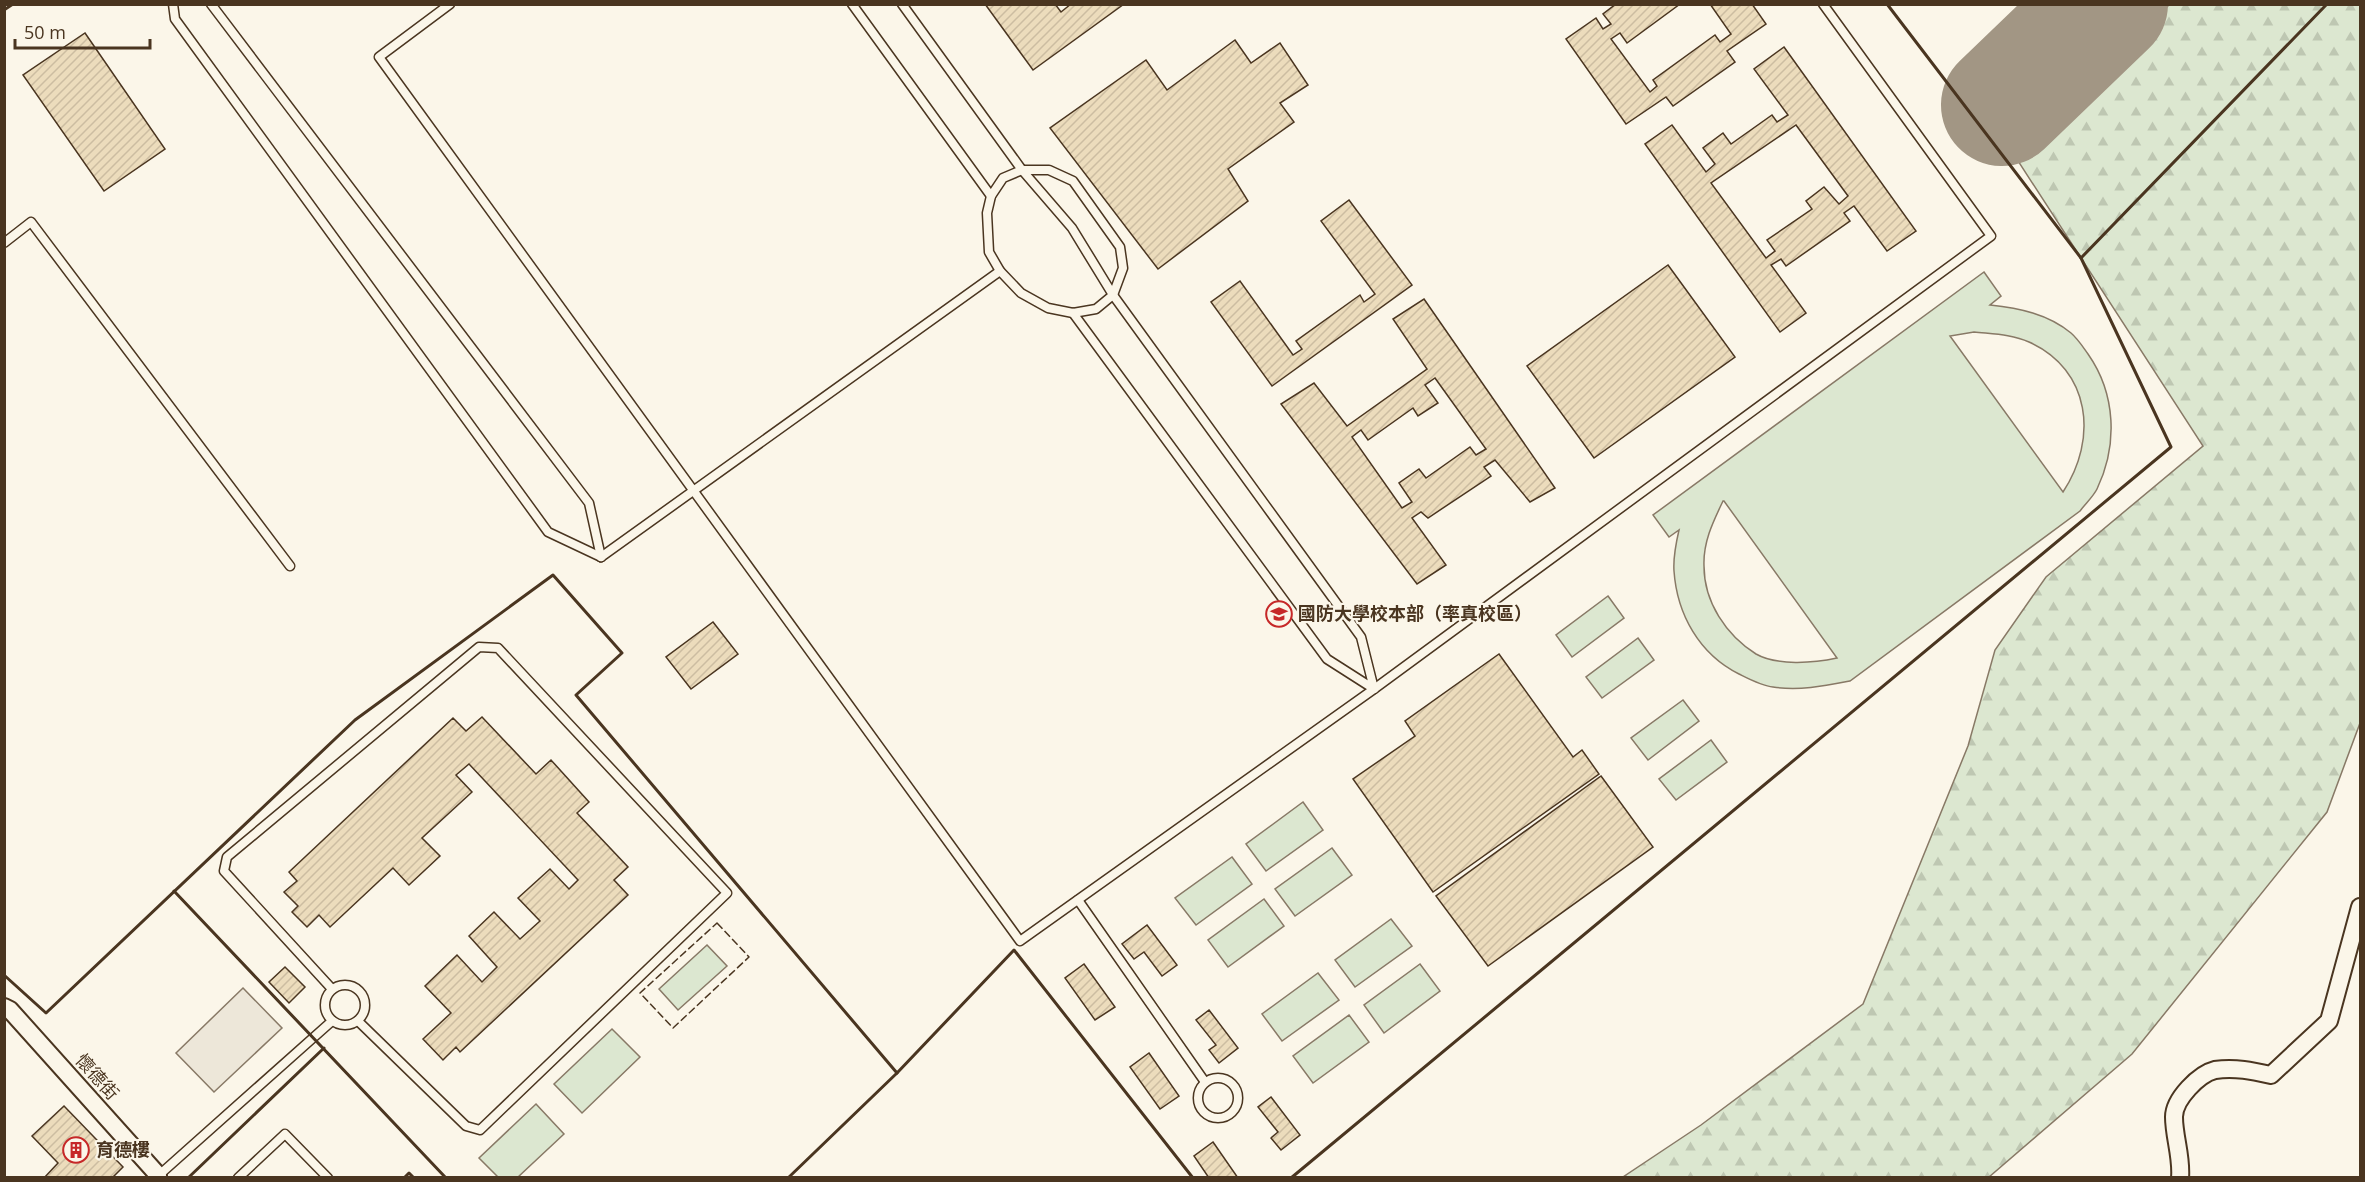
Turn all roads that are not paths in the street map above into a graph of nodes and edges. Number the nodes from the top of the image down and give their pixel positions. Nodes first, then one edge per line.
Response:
1 (173, 4) edge
2 (211, 4) edge
3 (450, 4) edge
4 (852, 4) edge
5 (902, 4) edge
6 (1823, 4) edge
7 (1022, 170) junction
8 (991, 196) junction
9 (4, 243) edge
10 (1000, 271) junction
11 (1113, 295) junction
12 (1073, 313) junction
13 (693, 491) junction
14 (601, 557) junction
15 (290, 566) dead end
16 (1374, 689) junction
17 (1078, 900) junction
18 (2361, 907) edge
19 (332, 989) junction
20 (4, 1007) edge
21 (332, 1021) junction
22 (358, 1021) junction
23 (1205, 1082) junction
24 (160, 1177) edge
25 (238, 1178) edge
26 (328, 1178) edge
27 (2180, 1178) edge

1 - 14 lane
2 - 14 lane
3 - 13 lane
4 - 8 lane
5 - 7 lane
6 - 16 lane
7 - 8 lane
7 - 11 lane
7 - 11 lane
8 - 10 lane
9 - 15 lane
10 - 12 lane
10 - 13 lane
11 - 12 lane
11 - 16 lane
12 - 16 lane
13 - 14 lane
13 - 17 lane
16 - 17 lane
17 - 23 lane
18 - 27 street
19 - 21 lane
19 - 22 lane
19 - 22 lane
20 - 24 street, 懷德街
21 - 22 lane
21 - 24 lane
23 - 23 lane
25 - 26 lane

